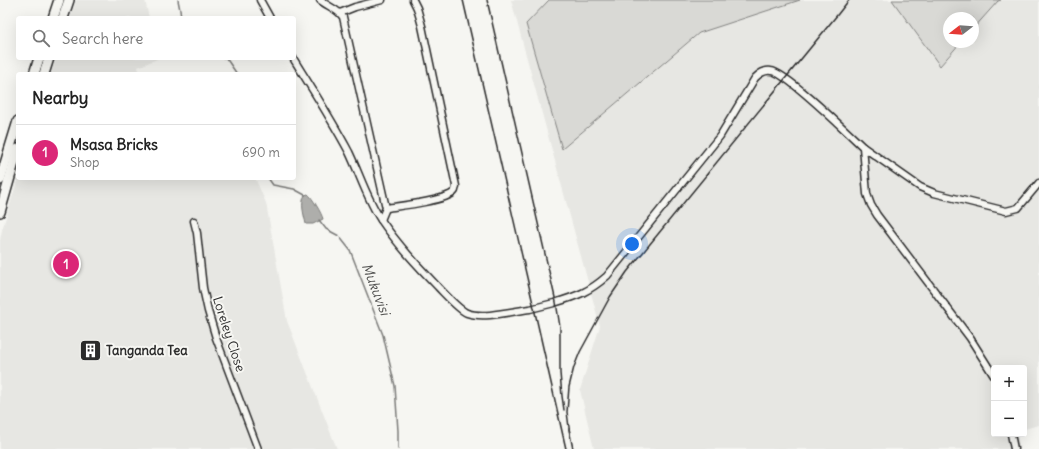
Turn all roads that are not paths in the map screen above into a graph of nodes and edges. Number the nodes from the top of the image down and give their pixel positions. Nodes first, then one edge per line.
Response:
1 (59, 0) edge
2 (69, 0) edge
3 (260, 0) edge
4 (320, 0) edge
5 (382, 0) edge
6 (413, 0) edge
7 (340, 13) junction
8 (54, 16) edge
9 (64, 16) edge
10 (269, 16) edge
11 (38, 60) edge
12 (48, 60) edge
13 (295, 60) edge
14 (35, 72) edge
15 (45, 72) edge
16 (16, 128) edge
17 (863, 147) junction
18 (16, 156) edge
19 (0, 180) edge
20 (1039, 183) edge
21 (386, 208) junction
22 (0, 212) edge
23 (381, 220) junction
24 (194, 221) dead end
25 (991, 371) edge
26 (1012, 437) edge
27 (258, 449) edge
28 (1014, 449) edge

1 - 8 highway
2 - 9 highway
3 - 10 street
4 - 7 street
5 - 7 street
6 - 21 street
7 - 21 street
11 - 14 highway
12 - 15 highway
13 - 23 street
16 - 19 highway
17 - 20 street
17 - 23 street
17 - 25 street
18 - 22 highway
21 - 23 street
24 - 27 street, Loreley Close
26 - 28 street

